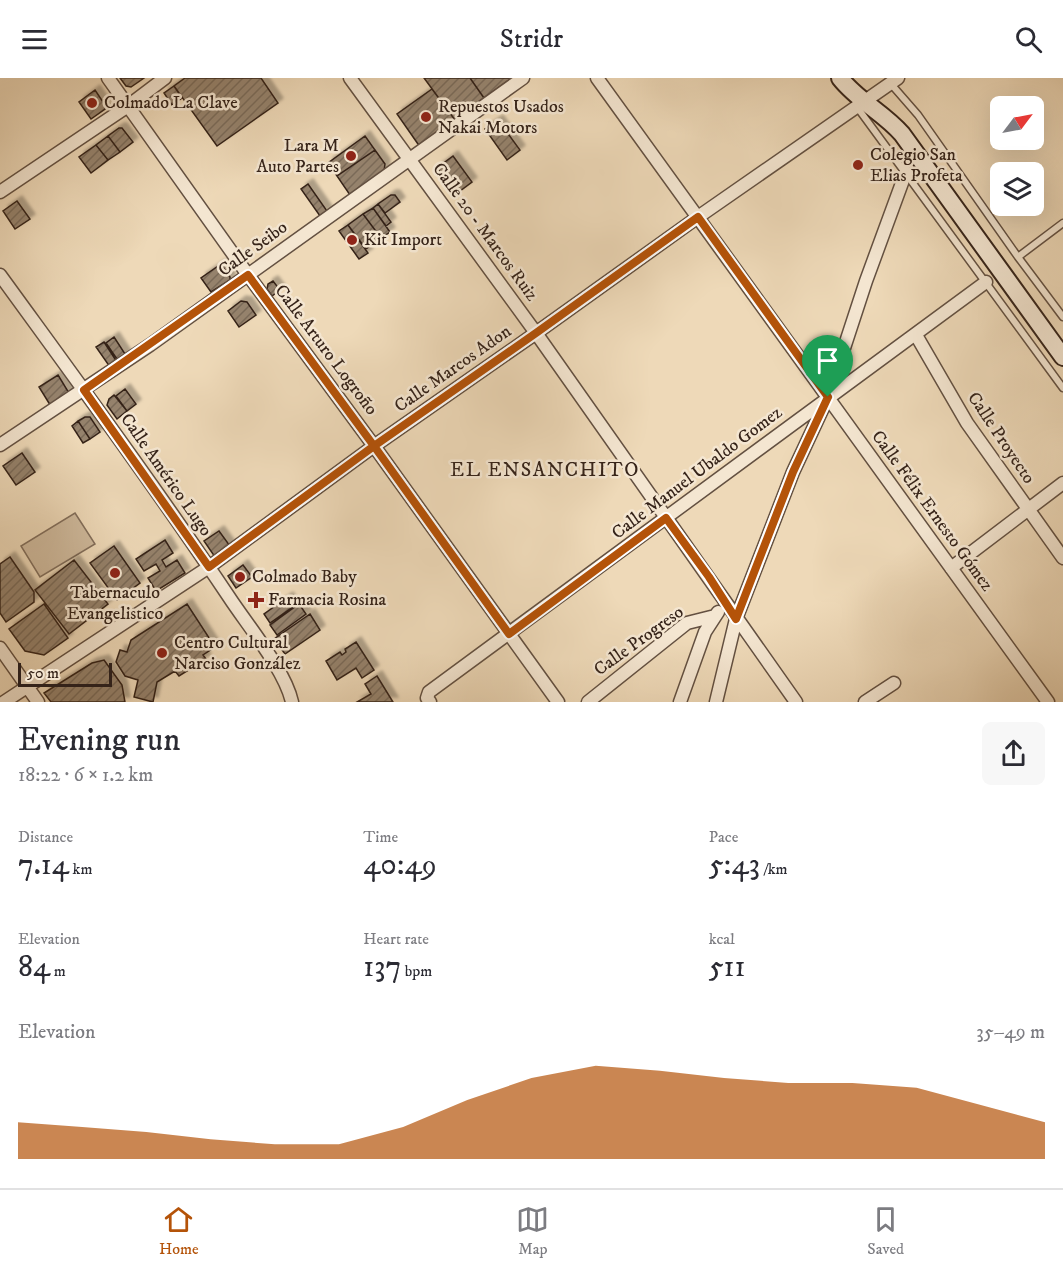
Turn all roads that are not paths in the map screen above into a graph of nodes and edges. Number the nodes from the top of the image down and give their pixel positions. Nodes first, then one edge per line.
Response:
1 (108, 78) edge
2 (165, 78) edge
3 (351, 78) edge
4 (523, 78) edge
5 (597, 78) edge
6 (840, 78) edge
7 (894, 81) edge
8 (860, 104) junction
9 (128, 106) junction
10 (409, 159) junction
11 (906, 172) junction
12 (0, 192) edge
13 (698, 217) junction
14 (1063, 223) edge
15 (1018, 257) junction
16 (0, 275) edge
17 (248, 275) junction
18 (986, 282) junction
19 (1063, 317) edge
20 (536, 333) junction
21 (916, 335) junction
22 (1063, 357) edge
23 (1063, 388) edge
24 (84, 390) junction
25 (828, 397) junction
26 (0, 445) edge
27 (374, 446) junction
28 (1063, 483) edge
29 (1028, 510) junction
30 (666, 518) junction
31 (1063, 558) edge
32 (209, 567) junction
33 (951, 568) junction
34 (726, 602) junction
35 (715, 616) junction
36 (736, 619) junction
37 (509, 634) junction
38 (0, 648) edge
39 (894, 683) dead end
40 (28, 687) junction
41 (429, 697) edge
42 (4, 702) edge
43 (38, 702) edge
44 (292, 702) edge
45 (558, 702) edge
46 (588, 702) edge
47 (680, 702) edge
48 (716, 702) edge
49 (796, 702) edge
50 (865, 702) edge
51 (1048, 702) edge

1 - 9 street, Calle Arturo Logroño
2 - 9 street
3 - 10 street, Calle 20 - Marcos Ruiz
4 - 10 street, Calle Seibo
5 - 13 street, Calle Félix Ernesto Gómez
6 - 8 main road
7 - 8 street, Calle Marcos Adon
7 - 15 lane
8 - 11 lane
8 - 13 street, Calle Marcos Adon
8 - 22 main road
9 - 12 street
9 - 17 street, Calle Arturo Logroño
10 - 17 street, Calle Seibo
10 - 20 street, Calle 20 - Marcos Ruiz
11 - 18 lane
11 - 25 street
13 - 20 street, Calle Marcos Adon
13 - 25 street, Calle Félix Ernesto Gómez
14 - 15 lane
15 - 19 lane
16 - 24 street, Calle Américo Lugo
17 - 24 street, Calle Seibo
17 - 27 street, Calle Arturo Logroño
18 - 21 street, Calle Manuel Ubaldo Gomez
18 - 23 lane
20 - 27 street, Calle Marcos Adon
20 - 30 street, Calle 20 - Marcos Ruiz
21 - 25 street, Calle Manuel Ubaldo Gomez
21 - 29 street, Calle Proyecto
24 - 26 street, Calle Seibo
24 - 32 street, Calle Américo Lugo
25 - 30 street, Calle Manuel Ubaldo Gomez
25 - 33 street, Calle Félix Ernesto Gómez
25 - 36 street
27 - 32 street, Calle Marcos Adon
27 - 37 street, Calle Arturo Logroño
28 - 29 street
29 - 31 street, Calle Proyecto
29 - 33 street
30 - 34 street, Calle 20 - Marcos Ruiz
30 - 37 street, Calle Manuel Ubaldo Gomez
32 - 40 street, Calle Marcos Adon
32 - 44 street, Calle Américo Lugo
33 - 51 street, Calle Félix Ernesto Gómez
34 - 35 street
34 - 36 street, Calle 20 - Marcos Ruiz
35 - 46 street, Calle Progreso
35 - 47 street
36 - 48 street
36 - 49 street, Calle 20 - Marcos Ruiz
37 - 41 street, Calle Manuel Ubaldo Gomez
37 - 45 street, Calle Arturo Logroño
38 - 40 street
39 - 50 street
40 - 42 street, Calle Marcos Adon
40 - 43 street

